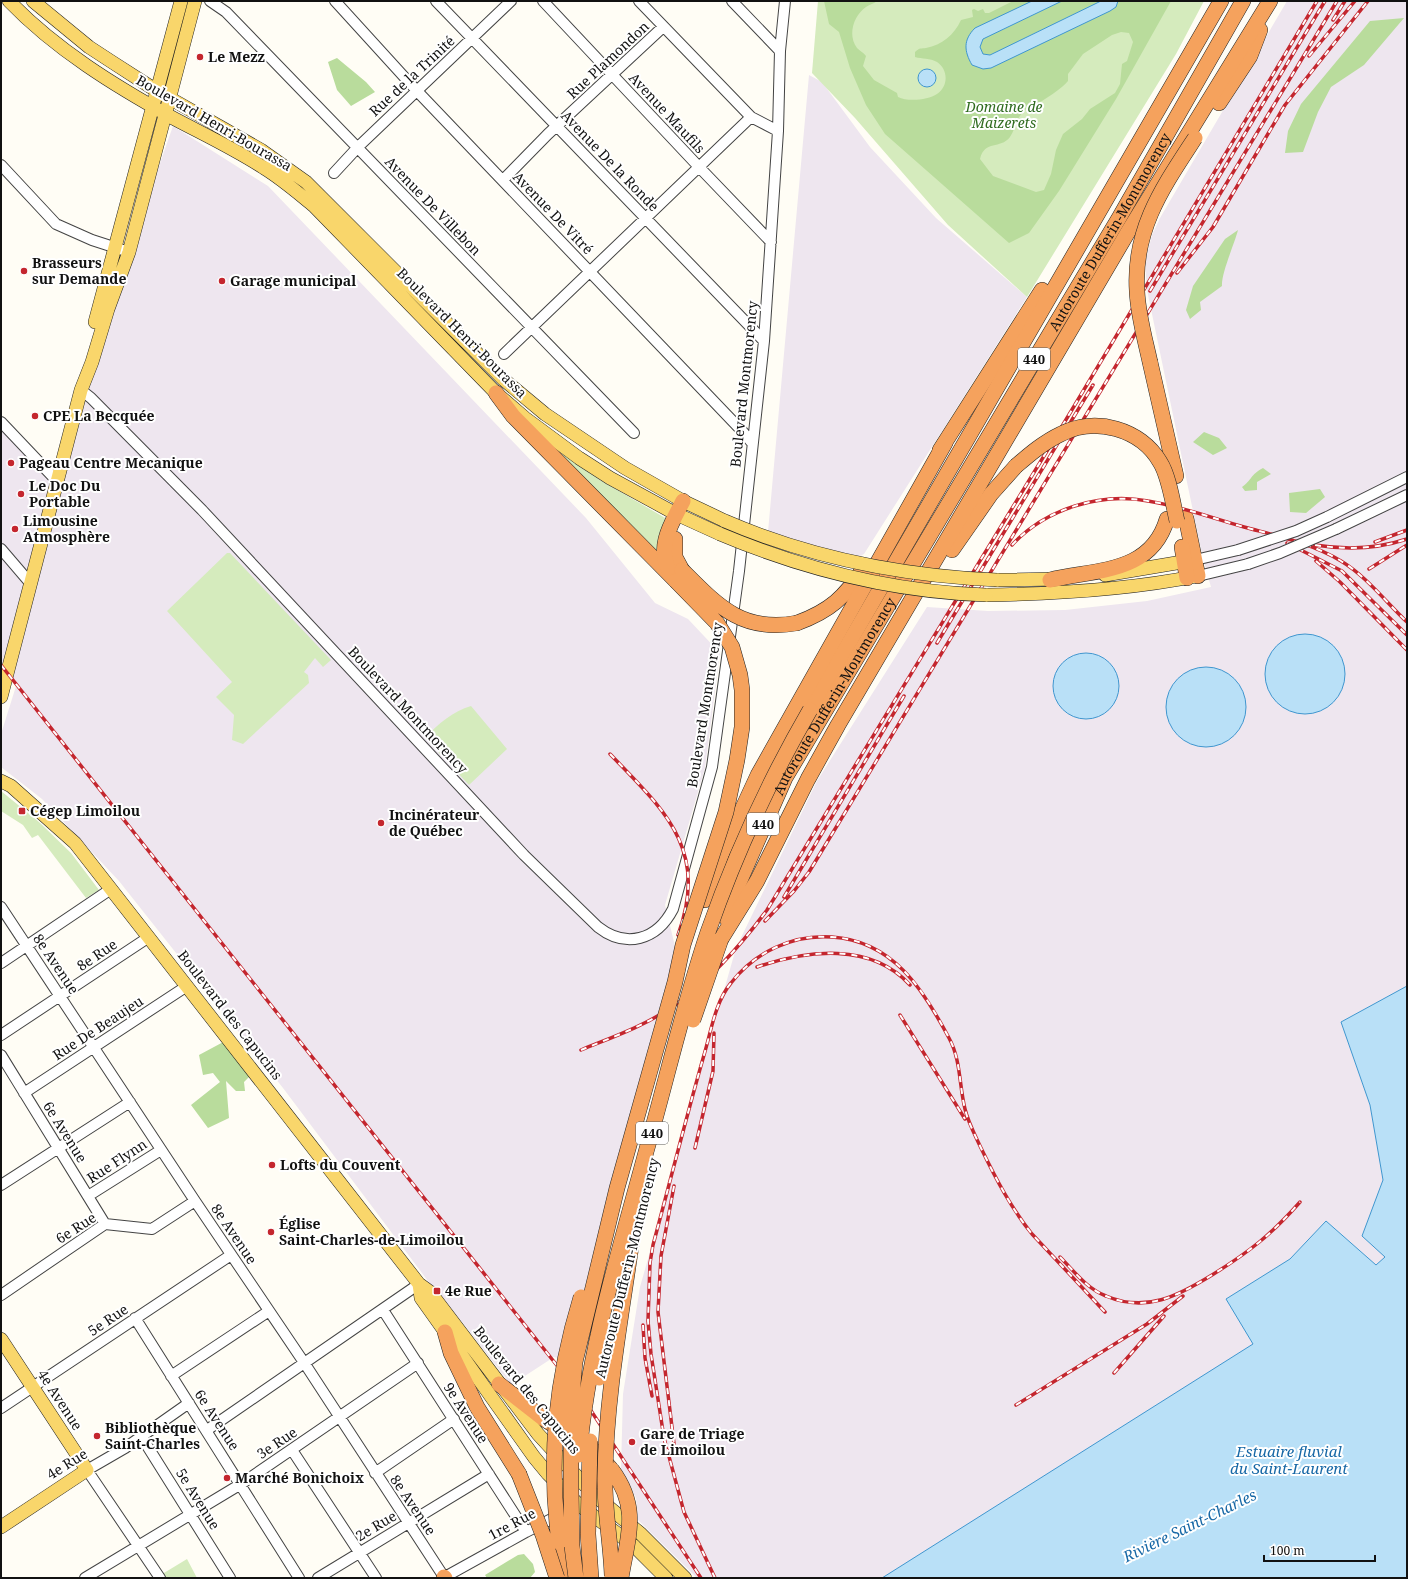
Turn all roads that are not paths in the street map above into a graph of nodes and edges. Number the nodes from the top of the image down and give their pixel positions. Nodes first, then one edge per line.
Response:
1 (8, 1) edge
2 (33, 1) edge
3 (181, 1) edge
4 (195, 1) edge
5 (210, 1) edge
6 (335, 1) edge
7 (436, 1) edge
8 (511, 1) edge
9 (543, 1) edge
10 (639, 1) edge
11 (732, 1) edge
12 (785, 1) edge
13 (1221, 1) edge
14 (1243, 1) edge
15 (1268, 5) edge
16 (663, 27) junction
17 (472, 39) junction
18 (780, 51) junction
19 (612, 75) junction
20 (157, 91) junction
21 (417, 91) junction
22 (170, 98) junction
23 (153, 106) junction
24 (166, 114) junction
25 (751, 117) junction
26 (557, 127) junction
27 (778, 132) junction
28 (358, 147) junction
29 (1, 165) edge
30 (699, 167) junction
31 (334, 173) dead end
32 (503, 180) junction
33 (646, 218) junction
34 (1095, 219) junction
35 (771, 242) junction
36 (115, 248) junction
37 (129, 252) junction
38 (591, 272) junction
39 (531, 327) junction
40 (764, 341) junction
41 (504, 354) dead end
42 (81, 390) junction
43 (496, 393) junction
44 (1, 422) edge
45 (634, 433) dead end
46 (945, 443) junction
47 (752, 444) junction
48 (1407, 477) edge
49 (57, 481) junction
50 (1407, 495) edge
51 (684, 510) junction
52 (1177, 520) junction
53 (1, 549) edge
54 (1190, 561) junction
55 (677, 576) junction
56 (1192, 577) junction
57 (1050, 580) junction
58 (31, 584) junction
59 (879, 656) junction
60 (1, 697) edge
61 (811, 709) junction
62 (1, 781) edge
63 (111, 890) junction
64 (1, 907) edge
65 (149, 937) junction
66 (721, 939) junction
67 (27, 946) junction
68 (1, 963) edge
69 (675, 982) junction
70 (187, 986) junction
71 (60, 996) junction
72 (1, 1035) edge
73 (95, 1047) junction
74 (1, 1055) edge
75 (5, 1073) edge
76 (24, 1093) junction
77 (130, 1102) junction
78 (58, 1148) junction
79 (161, 1150) junction
80 (1, 1185) edge
81 (617, 1188) junction
82 (88, 1196) junction
83 (194, 1201) junction
84 (105, 1224) junction
85 (632, 1240) junction
86 (231, 1254) junction
87 (419, 1284) junction
88 (1, 1295) edge
89 (383, 1310) junction
90 (269, 1311) junction
91 (135, 1318) junction
92 (445, 1332) junction
93 (1, 1339) edge
94 (418, 1363) junction
95 (305, 1364) junction
96 (171, 1376) junction
97 (499, 1384) junction
98 (32, 1387) junction
99 (189, 1403) junction
100 (1, 1408) edge
101 (339, 1418) junction
102 (454, 1419) junction
103 (207, 1430) junction
104 (141, 1436) junction
105 (292, 1450) junction
106 (87, 1470) junction
107 (375, 1473) junction
108 (489, 1474) junction
109 (241, 1484) junction
110 (593, 1494) junction
111 (585, 1509) junction
112 (567, 1511) joint
113 (192, 1515) junction
114 (408, 1523) junction
115 (1, 1527) edge
116 (526, 1532) junction
117 (140, 1547) junction
118 (359, 1552) junction
119 (615, 1577) edge
120 (86, 1578) edge
121 (160, 1578) edge
122 (230, 1578) edge
123 (299, 1578) edge
124 (318, 1578) edge
125 (376, 1578) edge
126 (444, 1578) edge
127 (557, 1578) edge
128 (565, 1578) edge
129 (576, 1578) edge
130 (580, 1578) edge
131 (590, 1578) edge
132 (666, 1578) edge
133 (685, 1578) edge

1 - 23 main road, Boulevard Henri-Bourassa
2 - 20 main road, Boulevard Henri-Bourassa
3 - 20 main road
4 - 22 main road
5 - 28 street, Avenue De Villebon
6 - 21 street, Avenue De Vitré
7 - 17 street, Avenue De la Ronde
8 - 17 street, Rue de la Trinité
9 - 19 street, Avenue Maufils
10 - 16 street
11 - 18 street
12 - 18 street, Boulevard Montmorency
13 - 34 highway, Autoroute Dufferin-Montmorency / 440
14 - 61 highway, Autoroute Dufferin-Montmorency / 440
15 - 52 highway, bridge
15 - 59 highway
16 - 19 street, Rue Plamondon
16 - 25 street
17 - 21 street, Rue de la Trinité
17 - 26 street, Avenue De la Ronde
18 - 27 street, Boulevard Montmorency
19 - 26 street, Rue Plamondon
19 - 30 street, Avenue Maufils
20 - 22 main road, Boulevard Henri-Bourassa
20 - 23 main road
21 - 28 street, Rue de la Trinité
21 - 32 street, Avenue De Vitré
22 - 24 main road
22 - 51 main road, Boulevard Henri-Bourassa
23 - 24 main road, Boulevard Henri-Bourassa
23 - 36 main road
24 - 37 main road
24 - 43 main road, Boulevard Henri-Bourassa
25 - 27 street
25 - 30 street
26 - 32 street, Rue Plamondon
26 - 33 street, Avenue De la Ronde
27 - 35 street, Boulevard Montmorency
28 - 31 street, Rue de la Trinité
28 - 39 street, Avenue De Villebon
29 - 36 street
30 - 33 street
30 - 35 street, Avenue Maufils
32 - 38 street, Avenue De Vitré
33 - 38 street
33 - 40 street, Avenue De la Ronde
34 - 46 highway
34 - 61 highway, Autoroute Dufferin-Montmorency / 440
35 - 40 street, Boulevard Montmorency
36 - 37 street
36 - 42 main road
37 - 42 main road
38 - 39 street
38 - 47 street, Avenue De Vitré
39 - 41 street
39 - 45 street, Avenue De Villebon
40 - 47 street, Boulevard Montmorency
42 - 47 street, Boulevard Montmorency
42 - 49 main road
43 - 51 main road, Boulevard Henri-Bourassa
43 - 55 highway
44 - 49 street
46 - 55 highway, bridge
46 - 61 highway
48 - 54 street, Boulevard Henri-Bourassa, bridge
49 - 58 main road
50 - 56 street, Boulevard Henri-Bourassa, bridge
51 - 55 highway
51 - 56 main road, Boulevard Henri-Bourassa, bridge
51 - 57 main road, Boulevard Henri-Bourassa, bridge
52 - 54 highway
52 - 57 highway
52 - 59 highway, bridge
53 - 58 street
54 - 56 highway
54 - 57 main road, Boulevard Henri-Bourassa
55 - 69 highway, bridge
58 - 60 main road
59 - 66 highway
61 - 66 highway, Autoroute Dufferin-Montmorency / 440
61 - 69 highway, bridge
61 - 130 highway, Autoroute Dufferin-Montmorency / 440, bridge
62 - 63 main road, Boulevard des Capucins
63 - 65 main road, Boulevard des Capucins
63 - 67 street
64 - 67 street, 8e Avenue
65 - 70 main road, Boulevard des Capucins
65 - 71 street, 8e Rue
66 - 85 highway, Autoroute Dufferin-Montmorency / 440, bridge
67 - 68 street
67 - 71 street, 8e Avenue
69 - 81 highway, bridge
70 - 73 street, Rue De Beaujeu
70 - 87 main road, Boulevard des Capucins
71 - 72 street, 8e Rue
71 - 73 street, 8e Avenue
73 - 76 street, Rue De Beaujeu
73 - 77 street, 8e Avenue
74 - 75 street, 6e Avenue
75 - 76 street, 6e Avenue
76 - 78 street, 6e Avenue
77 - 78 street
77 - 79 street, 8e Avenue
78 - 80 street
78 - 82 street, 6e Avenue
79 - 82 street, Rue Flynn
79 - 83 street, 8e Avenue
81 - 128 highway, bridge
81 - 129 highway, bridge
82 - 84 street, 6e Avenue
83 - 84 street, 6e Rue
83 - 86 street, 8e Avenue
84 - 88 street, 6e Rue
85 - 119 highway, bridge
85 - 131 highway, Autoroute Dufferin-Montmorency / 440, bridge
86 - 90 street, 8e Avenue
86 - 91 street, 5e Rue
87 - 89 street
87 - 92 main road, Boulevard des Capucins
87 - 97 main road, Boulevard des Capucins
89 - 94 street, 9e Avenue
89 - 95 street
90 - 95 street, 8e Avenue
90 - 96 street
91 - 96 street, 6e Avenue
91 - 98 street, 5e Rue
92 - 111 main road, Boulevard des Capucins
92 - 127 highway, bridge
93 - 98 main road, 4e Avenue
94 - 101 street, 3e Rue
94 - 102 street, 9e Avenue
95 - 101 street, 8e Avenue
95 - 103 street
96 - 99 street, 6e Avenue
97 - 110 main road, Boulevard des Capucins
97 - 119 highway, bridge
98 - 100 street, 5e Rue
98 - 106 main road, 4e Avenue
99 - 103 street, 6e Avenue
99 - 104 street, 4e Rue
101 - 105 street, 3e Rue
101 - 107 street, 8e Avenue
102 - 107 street
102 - 108 street, 9e Avenue
103 - 109 street, 6e Avenue
104 - 106 street, 4e Rue
104 - 113 street, 5e Avenue
105 - 109 street, 3e Rue
105 - 118 street
106 - 115 main road, 4e Rue
106 - 117 street, 4e Avenue
107 - 114 street, 8e Avenue
108 - 114 street, 2e Rue
108 - 116 street, 9e Avenue
109 - 113 street, 3e Rue
109 - 123 street, 6e Avenue
110 - 111 street
110 - 133 main road, Boulevard des Capucins
111 - 112 main road
111 - 132 main road, Boulevard des Capucins
112 - 116 street, 1re Rue
113 - 117 street, 3e Rue
113 - 122 street, 5e Avenue
114 - 118 street, 2e Rue
114 - 126 street, 8e Avenue
116 - 126 street, 1re Rue
117 - 120 street, 3e Rue
117 - 121 street, 4e Avenue
118 - 124 street, 2e Rue
118 - 125 street

